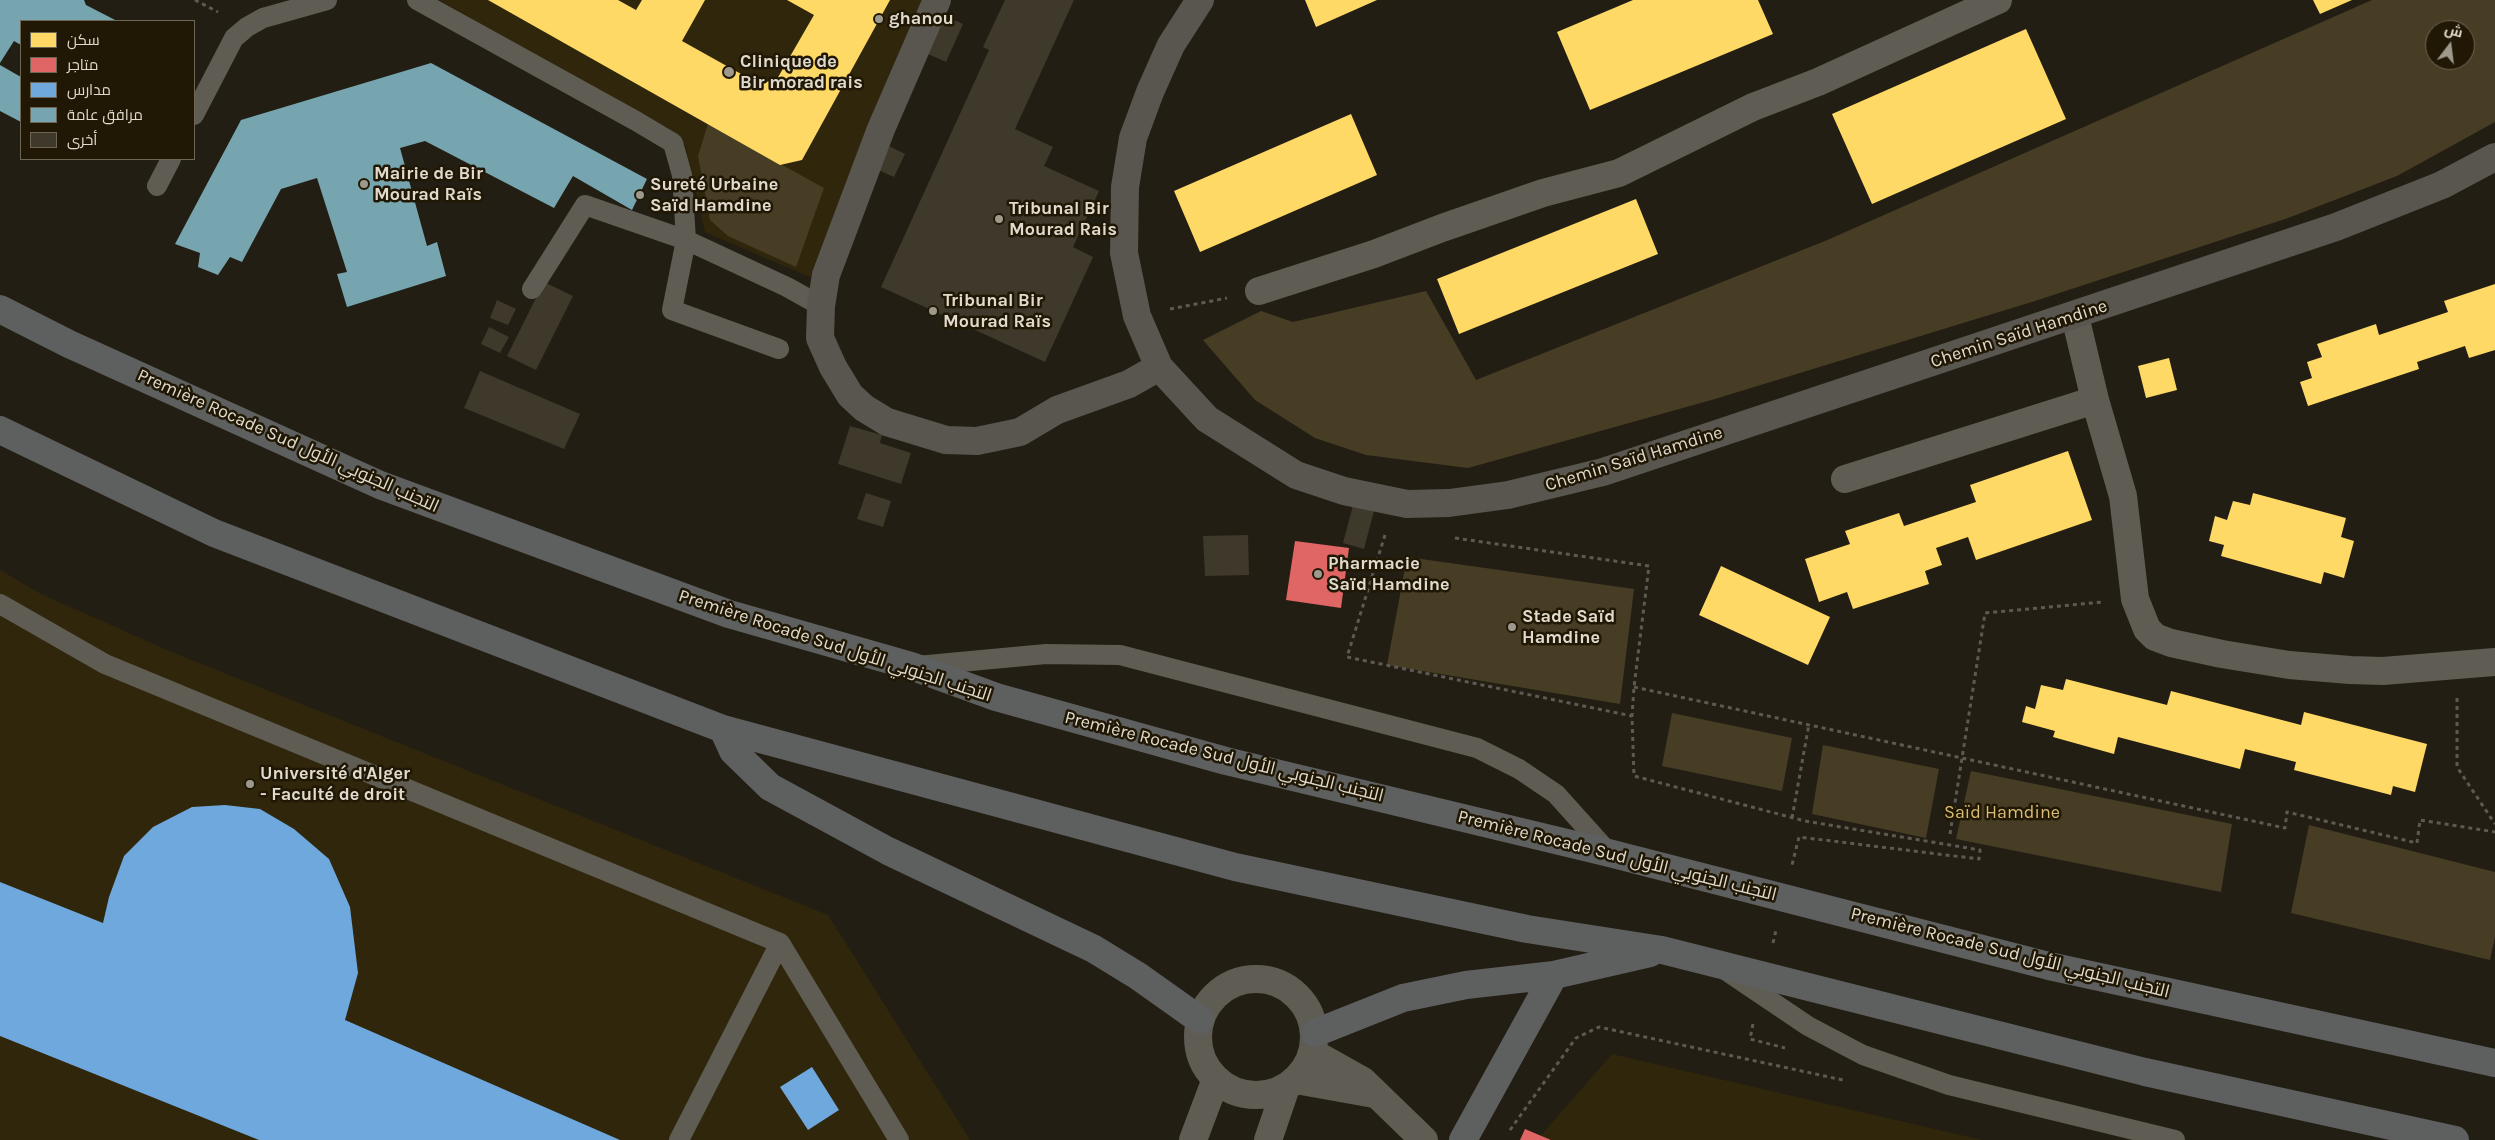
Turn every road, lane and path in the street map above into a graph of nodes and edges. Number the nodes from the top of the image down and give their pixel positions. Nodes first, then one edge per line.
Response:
1 (327, 0) edge
2 (417, 0) edge
3 (937, 0) edge
4 (1200, 0) edge
5 (1998, 0) edge
6 (195, 114) edge
7 (2495, 157) edge
8 (170, 160) edge
9 (157, 186) dead end
10 (686, 240) junction
11 (532, 289) dead end
12 (1259, 291) joint
13 (820, 306) junction
14 (0, 309) edge
15 (1137, 316) junction
16 (2075, 316) junction
17 (779, 349) dead end
18 (1159, 367) junction
19 (2095, 400) junction
20 (0, 430) edge
21 (1845, 480) dead end
22 (1391, 535) dead end
23 (1446, 537) dead end
24 (2135, 599) junction
25 (0, 604) edge
26 (2495, 662) edge
27 (2457, 665) junction
28 (911, 666) junction
29 (1634, 687) junction
30 (1632, 716) junction
31 (1808, 724) junction
32 (723, 729) junction
33 (1962, 756) junction
34 (1792, 818) junction
35 (2495, 824) edge
36 (2495, 832) edge
37 (1950, 834) dead end
38 (1609, 853) junction
39 (1792, 866) dead end
40 (1778, 924) dead end
41 (780, 943) junction
42 (1662, 950) junction
43 (1771, 952) dead end
44 (1717, 965) junction
45 (1554, 975) junction
46 (1200, 1020) junction
47 (1754, 1020) dead end
48 (1750, 1039) dead end
49 (1314, 1043) junction
50 (1724, 1053) dead end
51 (2495, 1063) edge
52 (1216, 1079) junction
53 (1291, 1083) junction
54 (1375, 1094) junction
55 (1508, 1132) dead end
56 (679, 1140) edge
57 (899, 1140) edge
58 (1193, 1140) edge
59 (1268, 1140) edge
60 (1424, 1140) edge
61 (1464, 1140) edge
62 (2174, 1140) edge
63 (2455, 1140) edge

1 - 6 lane
2 - 10 lane
3 - 13 main road
4 - 15 main road, Chemin Saïd Hamdine
5 - 12 street
7 - 16 main road, Chemin Saïd Hamdine
8 - 9 lane
10 - 11 lane
10 - 13 lane
10 - 17 lane
12 - 15 path
13 - 18 main road
14 - 28 highway, Première Rocade Sud التجنب الجنوبي الأول
15 - 18 main road, Chemin Saïd Hamdine
16 - 18 main road, Chemin Saïd Hamdine
16 - 19 street
19 - 21 street
19 - 24 street
20 - 32 highway
22 - 30 path
23 - 29 path
24 - 27 street
24 - 33 path
25 - 41 lane
26 - 27 street
27 - 35 path
28 - 38 highway, Première Rocade Sud التجنب الجنوبي الأول
28 - 38 lane
29 - 30 path
29 - 31 path
30 - 34 path
31 - 33 path
31 - 34 path
32 - 42 highway
32 - 46 highway
33 - 36 path
33 - 37 path
34 - 39 path
38 - 51 highway, Première Rocade Sud التجنب الجنوبي الأول
40 - 43 path
41 - 56 lane
41 - 57 lane
42 - 44 highway
42 - 45 highway
44 - 62 lane
44 - 63 highway
45 - 49 highway
45 - 61 highway
46 - 49 street
46 - 52 street
47 - 48 path
49 - 53 street
49 - 54 street
50 - 55 path
52 - 53 street
52 - 58 street
53 - 54 street
53 - 59 street
54 - 60 street

